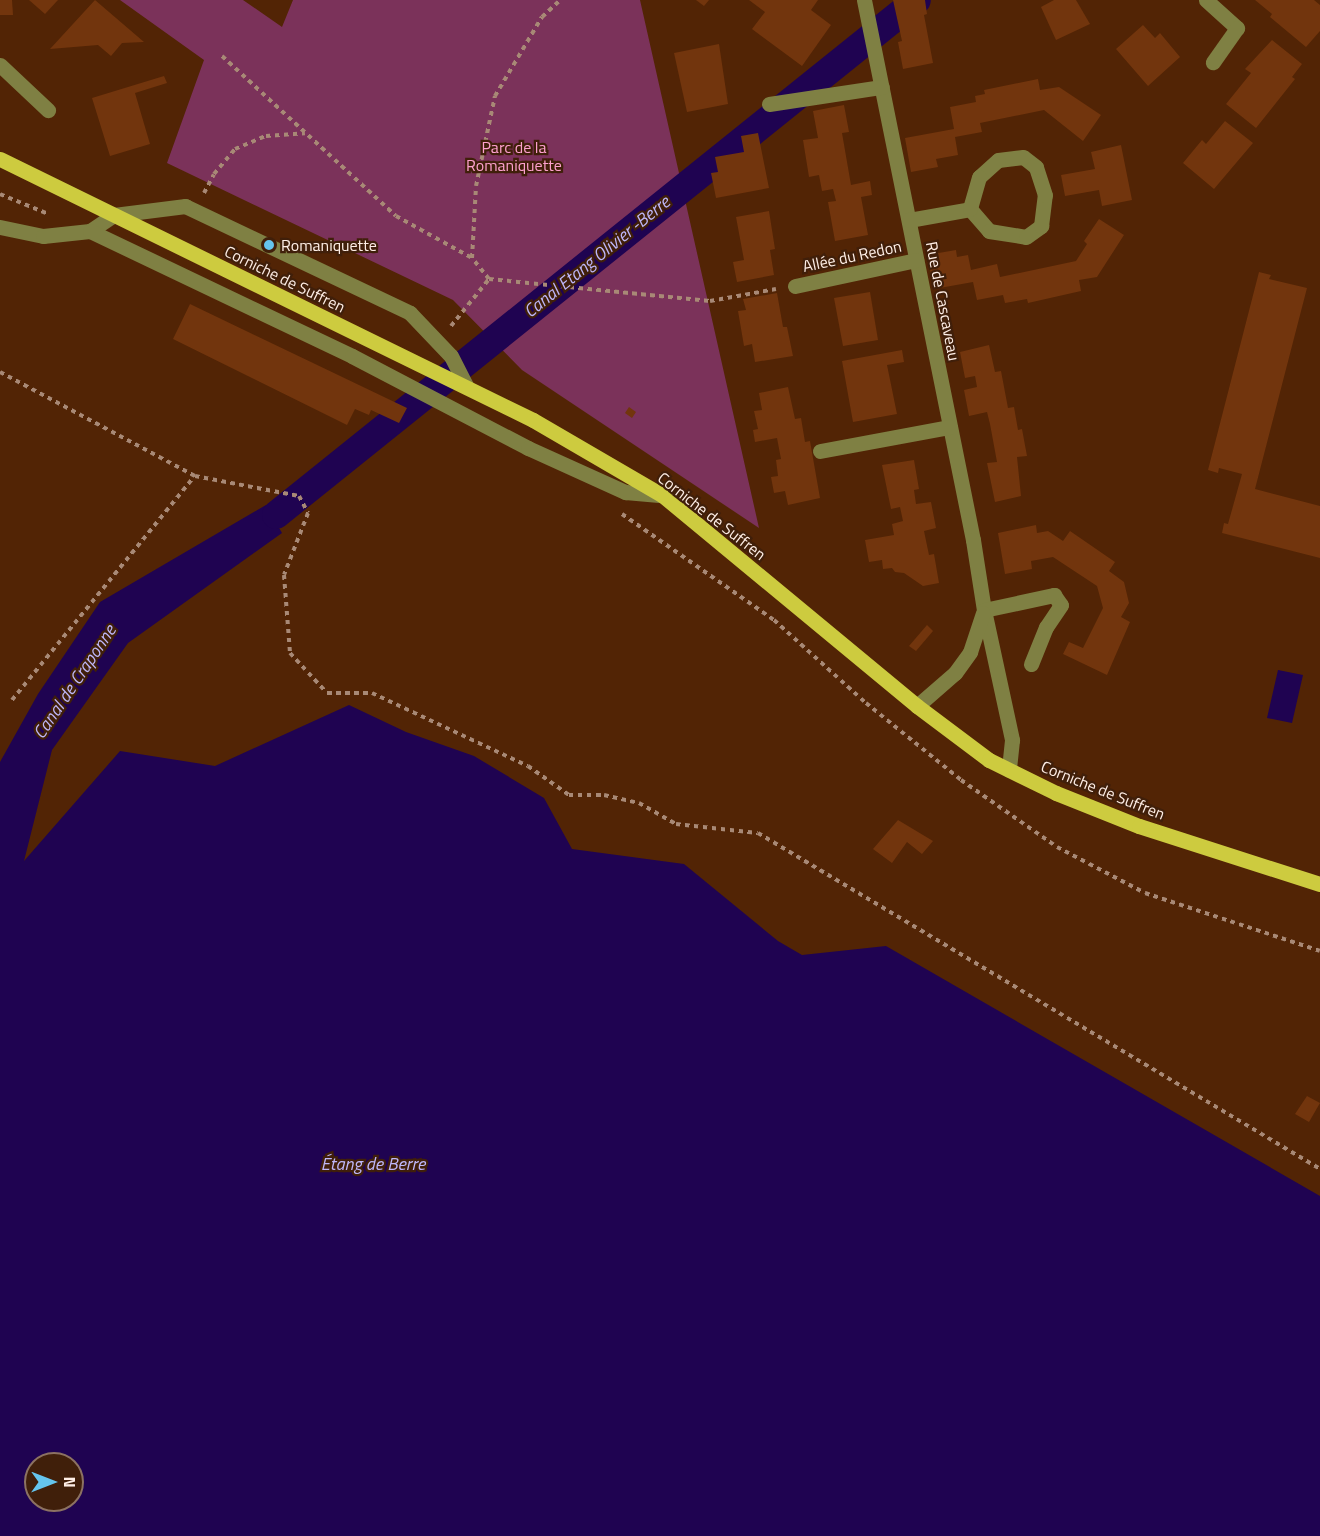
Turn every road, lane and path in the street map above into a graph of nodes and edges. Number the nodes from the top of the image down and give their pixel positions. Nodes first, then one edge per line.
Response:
1 (560, 0) edge
2 (864, 0) edge
3 (1206, 0) edge
4 (222, 56) dead end
5 (1213, 62) dead end
6 (0, 65) edge
7 (882, 87) junction
8 (769, 104) dead end
9 (48, 110) dead end
10 (306, 133) junction
11 (0, 159) edge
12 (970, 209) junction
13 (195, 210) junction
14 (114, 215) junction
15 (909, 220) junction
16 (0, 227) edge
17 (90, 231) junction
18 (472, 258) junction
19 (916, 260) junction
20 (489, 279) junction
21 (795, 286) joint
22 (438, 341) junction
23 (0, 372) edge
24 (467, 387) junction
25 (950, 427) junction
26 (820, 451) dead end
27 (195, 476) junction
28 (662, 495) junction
29 (984, 610) junction
30 (1031, 664) dead end
31 (12, 700) dead end
32 (917, 706) junction
33 (1009, 770) junction
34 (1320, 884) edge
35 (1320, 1169) edge

1 - 18 path
2 - 7 street, Rue de Cascaveau
3 - 5 street
4 - 10 path
6 - 9 street
7 - 8 street
7 - 15 street, Rue de Cascaveau
10 - 13 path
10 - 18 path
11 - 14 main road, Corniche de Suffren
12 - 12 street
12 - 15 street
13 - 14 street
13 - 22 street
14 - 17 street
14 - 24 main road, Corniche de Suffren
15 - 19 street, Rue de Cascaveau
16 - 17 street
17 - 28 street
18 - 20 path
19 - 21 street, Allée du Redon
19 - 25 street, Rue de Cascaveau
20 - 21 path
20 - 22 path
22 - 24 street
23 - 27 path
24 - 28 main road, Corniche de Suffren
25 - 26 street
25 - 29 street, Rue de Cascaveau
27 - 31 path
27 - 35 path
28 - 32 main road, Corniche de Suffren
29 - 30 street
29 - 32 street, Rue de Cascaveau
29 - 33 street, Rue de Cascaveau
32 - 33 main road, Corniche de Suffren
33 - 34 main road, Corniche de Suffren

